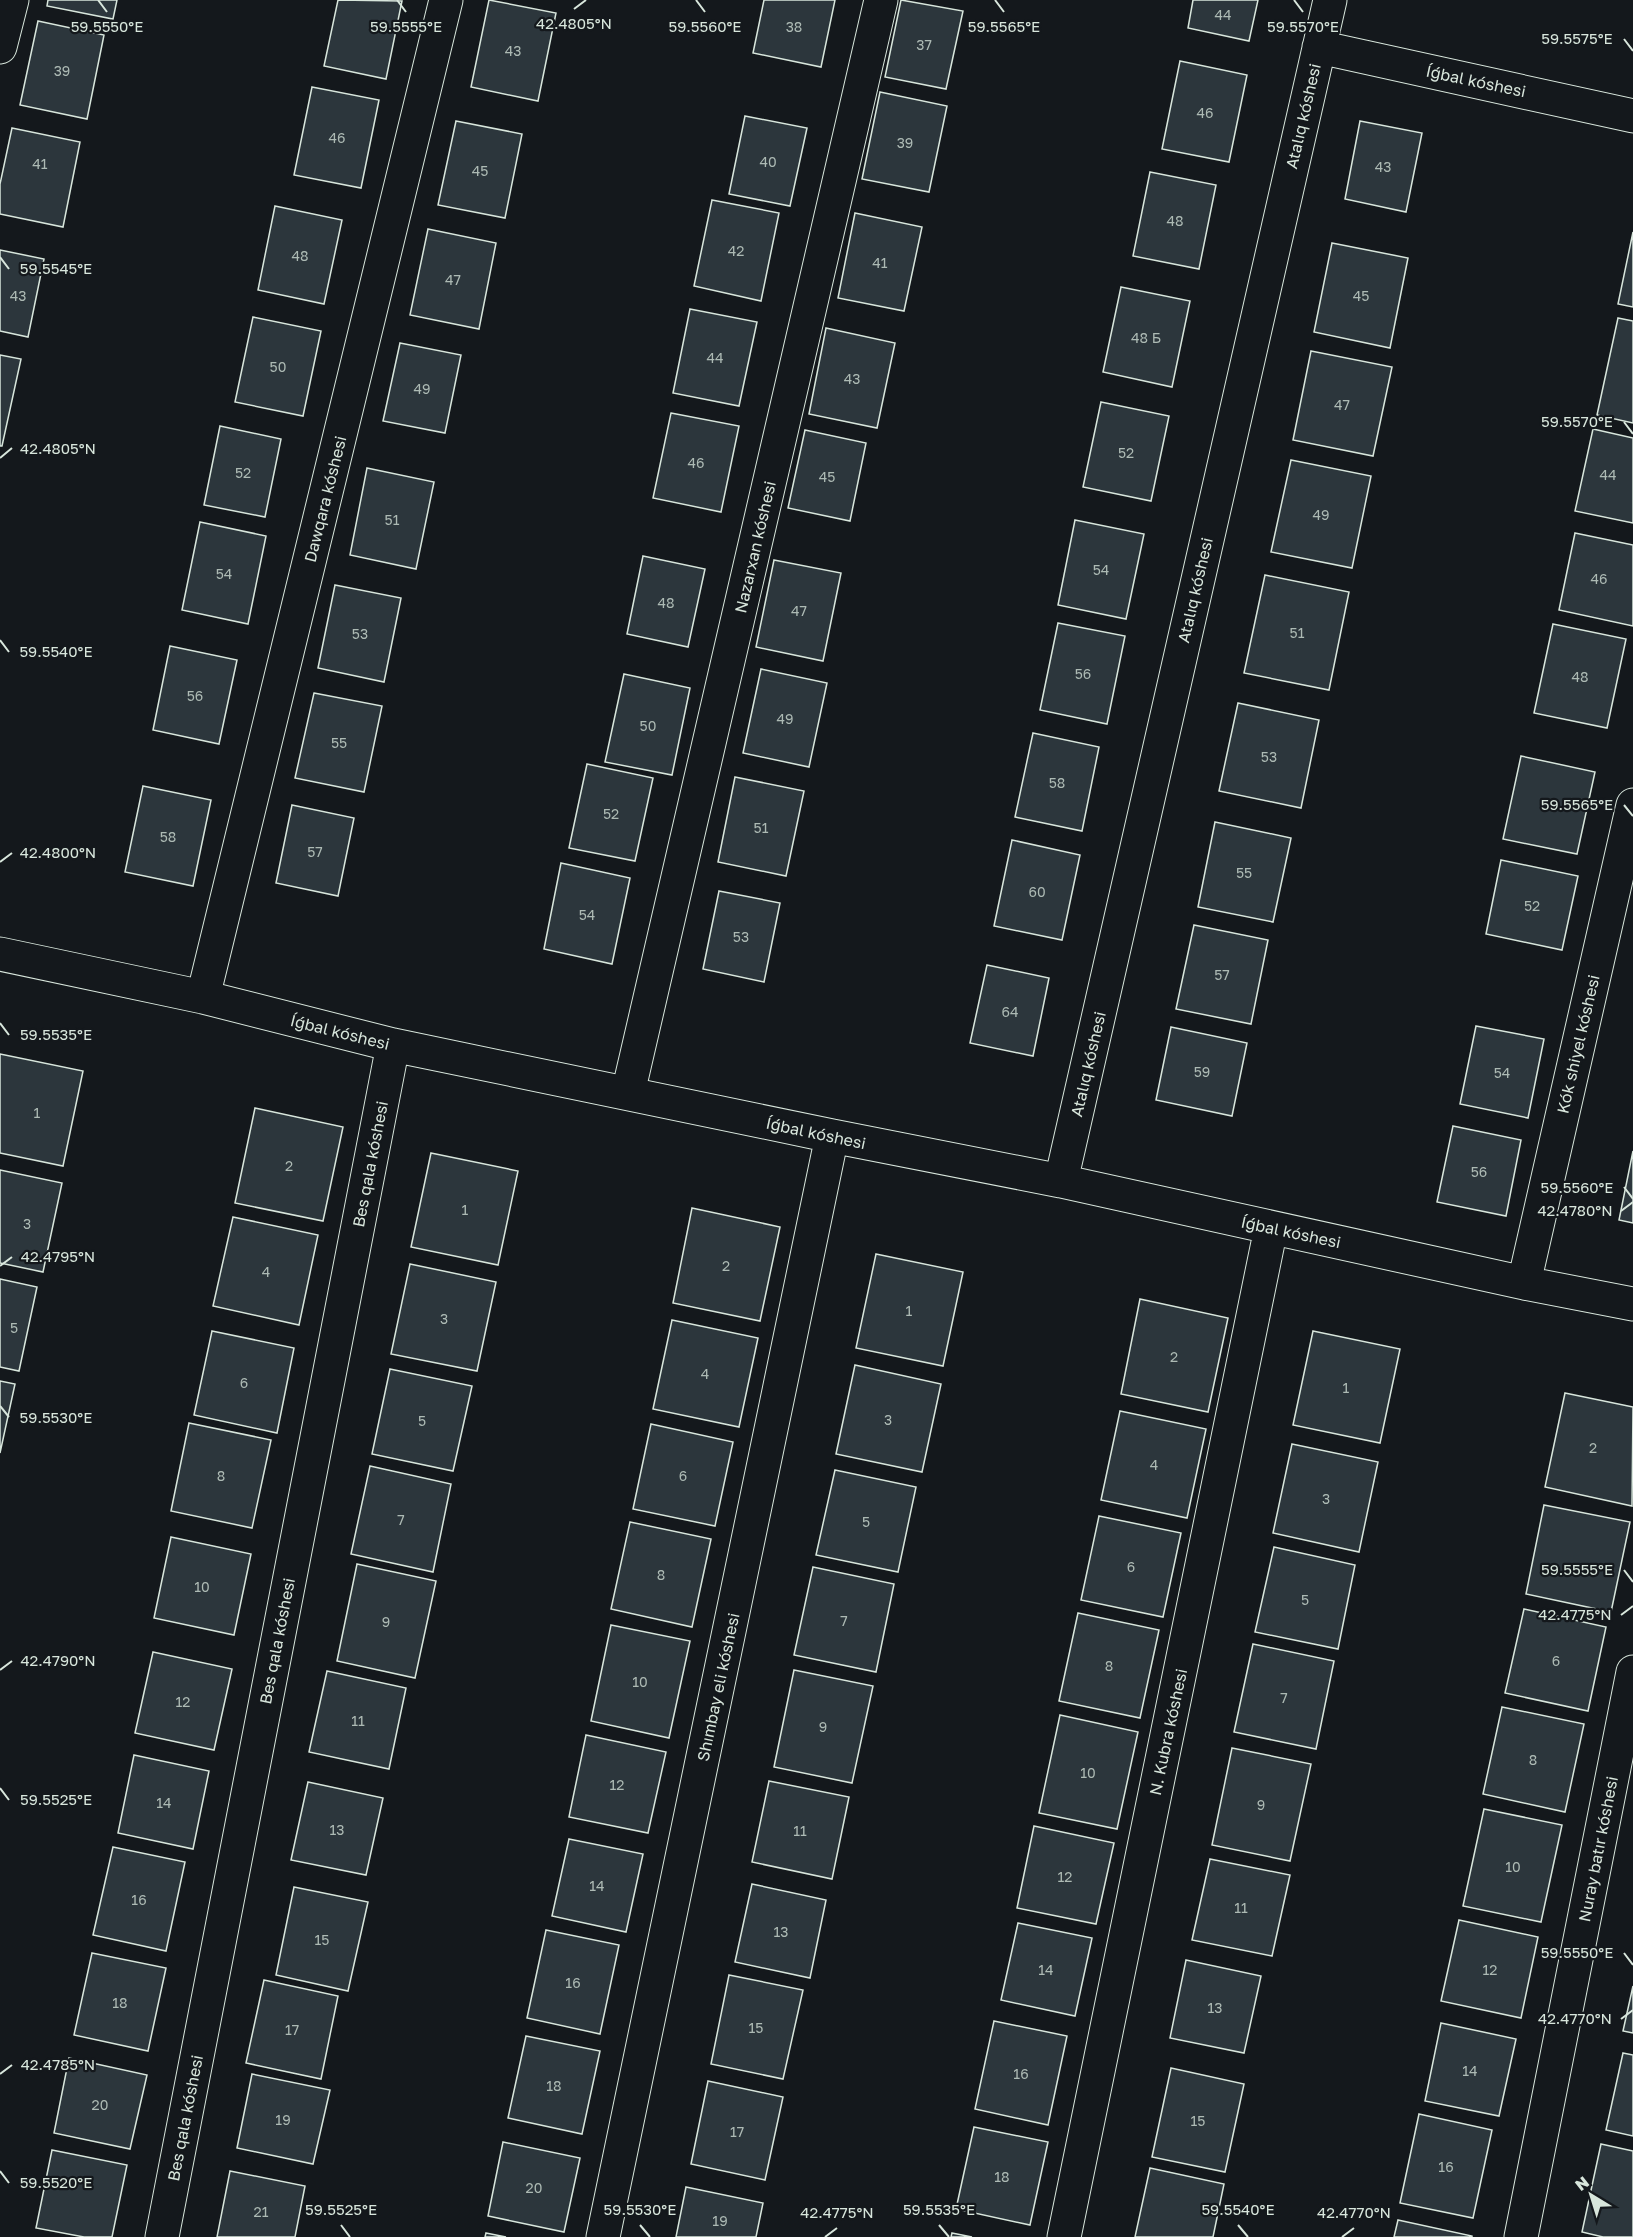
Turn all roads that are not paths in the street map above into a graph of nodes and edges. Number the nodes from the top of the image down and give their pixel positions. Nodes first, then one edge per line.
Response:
1 (12, 0) edge
2 (446, 0) edge
3 (881, 0) edge
4 (1330, 0) edge
5 (0, 47) edge
6 (1319, 47) junction
7 (1633, 116) edge
8 (1633, 805) edge
9 (0, 954) edge
10 (203, 997) junction
11 (393, 1045) junction
12 (628, 1093) junction
13 (832, 1136) junction
14 (1061, 1181) junction
15 (1271, 1228) junction
16 (1524, 1283) junction
17 (1633, 1304) edge
18 (1633, 1672) edge
19 (162, 2237) edge
20 (603, 2237) edge
21 (1064, 2237) edge
22 (1521, 2237) edge

1 - 5 street
2 - 10 street, Dawqara kóshesi
3 - 12 street, Nazarxan kóshesi
4 - 6 street, Atalıq kóshesi
6 - 7 street, Íǵbal kóshesi
6 - 14 street, Atalıq kóshesi
8 - 16 street, Kók shiyel kóshesi
9 - 10 street, Íǵbal kóshesi
10 - 11 street, Íǵbal kóshesi
11 - 12 street, Íǵbal kóshesi
11 - 19 street, Bes qala kóshesi
12 - 13 street, Íǵbal kóshesi
13 - 14 street, Íǵbal kóshesi
13 - 20 street, Shımbay eli kóshesi
14 - 15 street, Íǵbal kóshesi
15 - 16 street, Íǵbal kóshesi
15 - 21 street, N. Kubra kóshesi
16 - 17 street, Íǵbal kóshesi
18 - 22 street, Nuray batır kóshesi

